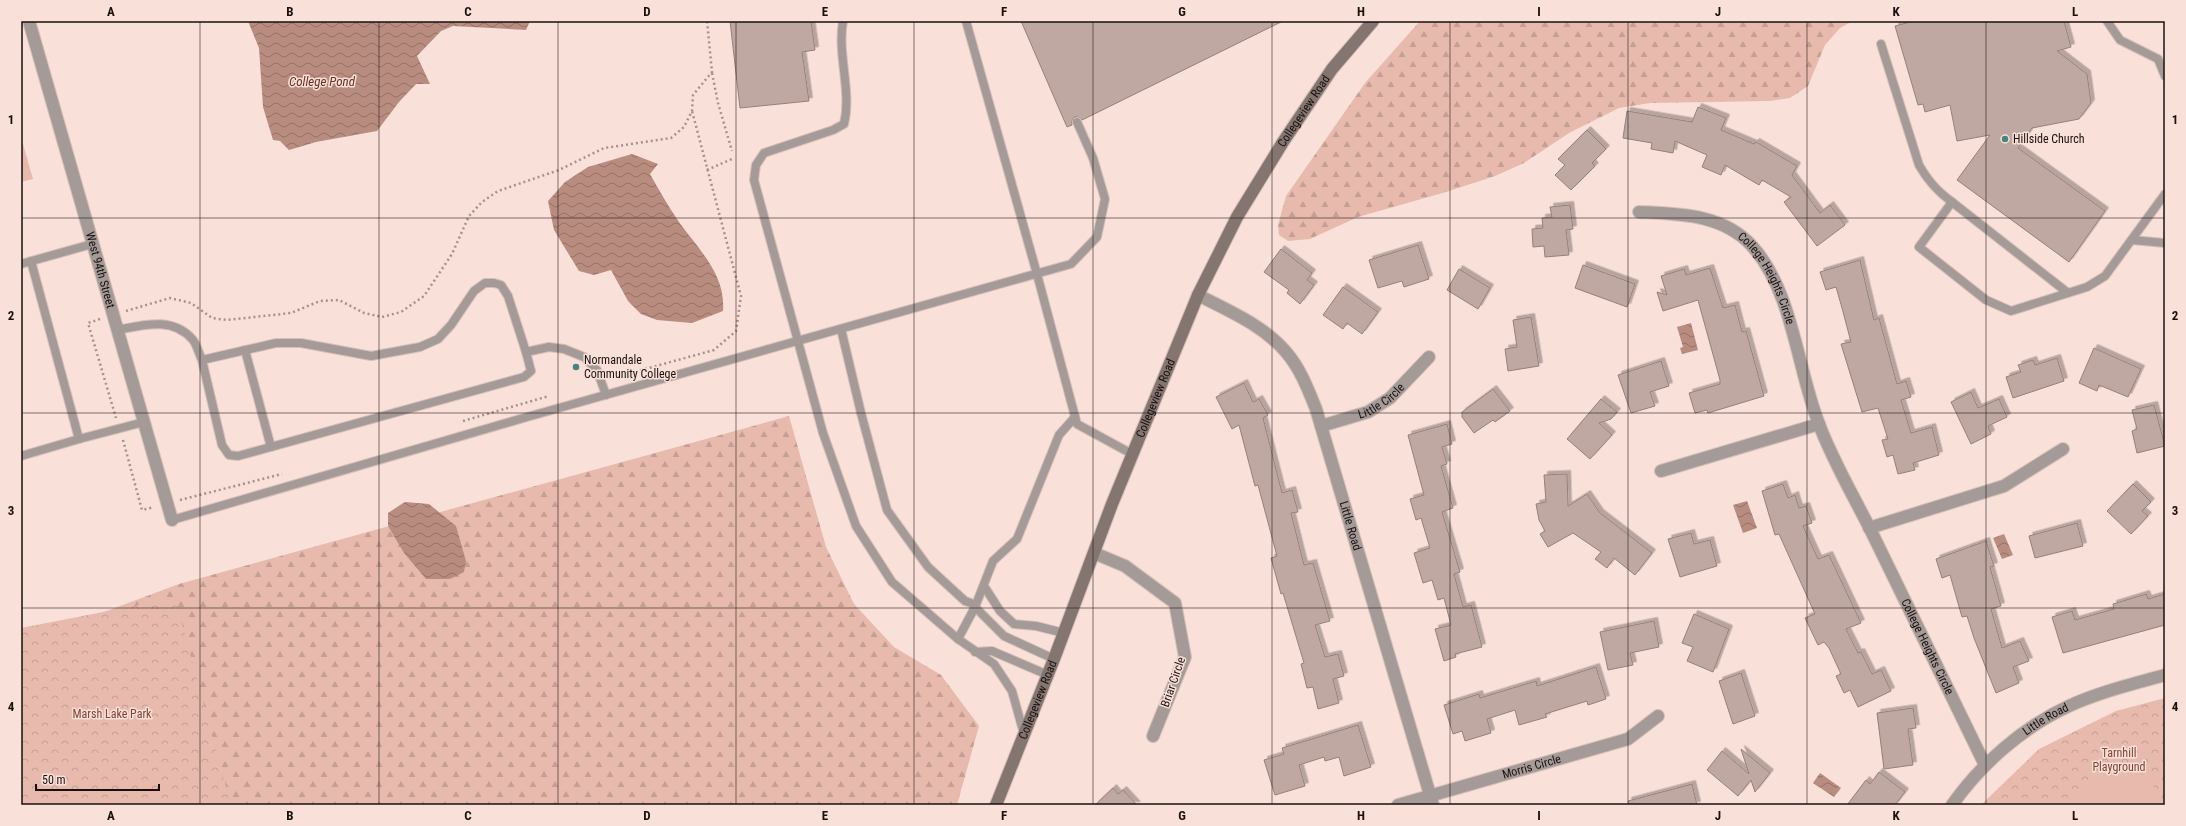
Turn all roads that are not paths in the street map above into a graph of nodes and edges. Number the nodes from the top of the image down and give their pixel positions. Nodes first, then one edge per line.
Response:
1 (28, 21) edge
2 (844, 21) edge
3 (966, 21) edge
4 (1373, 21) edge
5 (2107, 21) edge
6 (1881, 44) dead end
7 (2165, 76) edge
8 (1077, 122) dead end
9 (2165, 194) edge
10 (1952, 202) junction
11 (1639, 212) dead end
12 (2132, 240) junction
13 (2165, 243) edge
14 (92, 244) junction
15 (31, 261) junction
16 (21, 264) edge
17 (1037, 274) junction
18 (2068, 293) junction
19 (1198, 295) junction
20 (841, 329) junction
21 (117, 330) junction
22 (799, 341) junction
23 (244, 350) junction
24 (526, 352) junction
25 (1429, 357) dead end
26 (202, 360) junction
27 (606, 395) junction
28 (1075, 417) junction
29 (144, 422) junction
30 (1819, 424) junction
31 (1320, 426) junction
32 (79, 439) junction
33 (271, 447) junction
34 (2063, 448) dead end
35 (1132, 454) junction
36 (21, 456) edge
37 (1661, 471) dead end
38 (172, 520) joint
39 (1869, 528) junction
40 (1094, 553) junction
41 (984, 586) junction
42 (975, 607) junction
43 (1064, 633) junction
44 (958, 639) junction
45 (976, 652) junction
46 (1054, 659) junction
47 (2165, 674) edge
48 (1048, 675) junction
49 (1658, 716) dead end
50 (1025, 735) junction
51 (1153, 736) dead end
52 (1985, 766) junction
53 (1431, 800) edge
54 (996, 805) edge
55 (1398, 805) edge
56 (1952, 805) edge

1 - 14 street, West 94th Street
2 - 22 lane
3 - 17 lane
4 - 19 street, Collegeview Road
5 - 7 lane
6 - 10 lane
8 - 17 lane
9 - 12 lane
10 - 18 lane
10 - 18 lane
11 - 30 street, College Heights Circle
12 - 13 lane
12 - 18 lane
14 - 15 lane
14 - 21 street, West 94th Street
15 - 16 lane
15 - 32 lane
17 - 20 lane
17 - 28 lane
19 - 31 street, Little Road
19 - 35 street, Collegeview Road
20 - 22 lane
20 - 42 lane
21 - 26 lane
21 - 29 street, West 94th Street
22 - 27 lane
22 - 44 lane
23 - 24 lane
23 - 26 lane
23 - 33 lane
24 - 27 lane
24 - 33 lane
25 - 31 street, Little Circle
26 - 33 lane
27 - 38 lane
28 - 35 lane
28 - 41 lane
29 - 32 lane
29 - 38 street, West 94th Street
30 - 37 street
30 - 39 street, College Heights Circle
31 - 53 street, Little Road
32 - 36 lane
34 - 39 street
35 - 40 street, Collegeview Road
39 - 52 street, College Heights Circle
40 - 43 street, Collegeview Road
40 - 51 street, Briar Circle
41 - 42 lane
41 - 43 lane
42 - 44 lane
42 - 46 lane
43 - 46 street, Collegeview Road
44 - 45 lane
45 - 48 lane
45 - 50 lane
46 - 48 street, Collegeview Road
47 - 52 street, Little Road
48 - 50 street, Collegeview Road
49 - 53 street, Morris Circle
50 - 54 street, Collegeview Road
52 - 56 street, Little Road
53 - 55 street, Morris Circle

